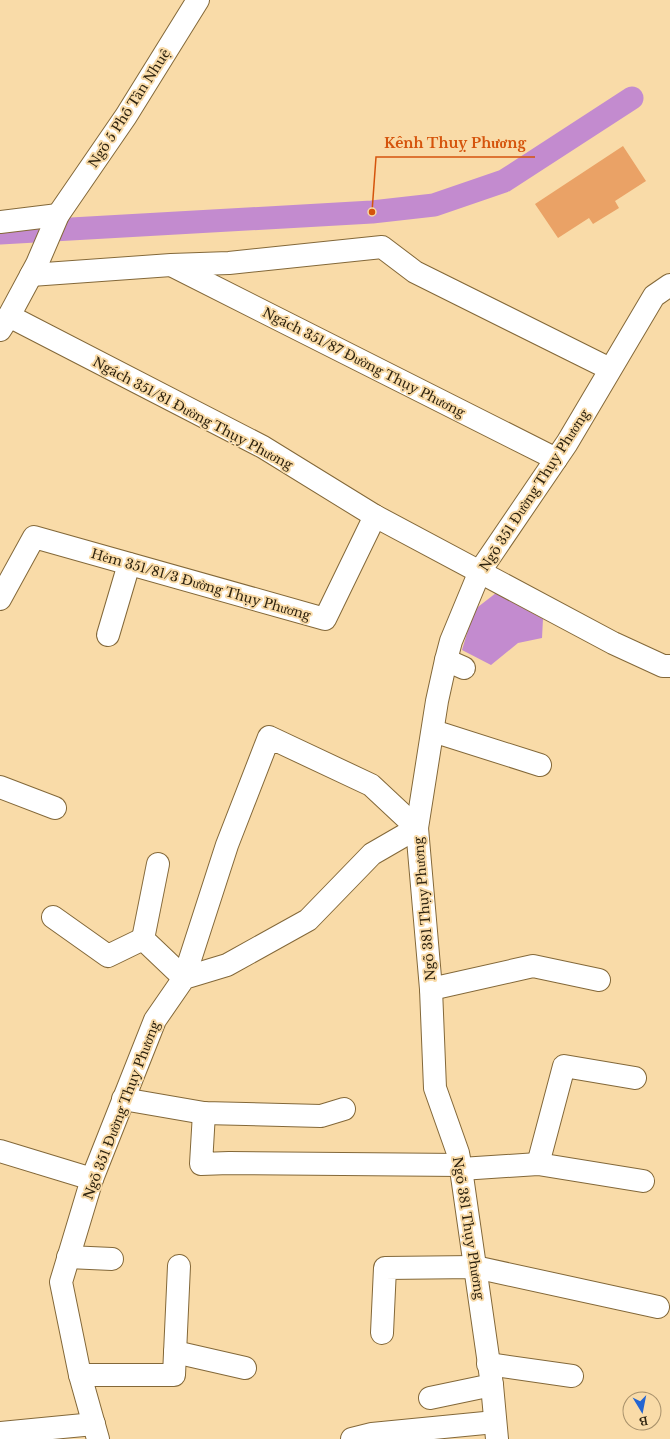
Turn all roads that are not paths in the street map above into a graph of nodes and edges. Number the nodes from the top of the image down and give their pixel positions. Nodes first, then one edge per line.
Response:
1 (198, 0) edge
2 (58, 214) junction
3 (0, 222) edge
4 (171, 265) junction
5 (34, 270) junction
6 (670, 285) edge
7 (5, 323) edge
8 (610, 369) junction
9 (556, 458) junction
10 (375, 516) junction
11 (129, 564) junction
12 (480, 571) junction
13 (0, 600) edge
14 (108, 636) dead end
15 (670, 666) edge
16 (433, 731) junction
17 (540, 765) dead end
18 (0, 787) edge
19 (55, 808) dead end
20 (417, 828) junction
21 (158, 864) dead end
22 (53, 917) dead end
23 (143, 939) junction
24 (184, 978) junction
25 (599, 980) dead end
26 (431, 989) junction
27 (635, 1078) dead end
28 (123, 1099) junction
29 (344, 1109) dead end
30 (204, 1113) junction
31 (0, 1151) edge
32 (538, 1164) junction
33 (461, 1167) junction
34 (92, 1179) junction
35 (644, 1181) dead end
36 (68, 1256) junction
37 (112, 1259) dead end
38 (179, 1266) dead end
39 (475, 1267) junction
40 (658, 1307) dead end
41 (382, 1333) dead end
42 (175, 1352) junction
43 (488, 1364) junction
44 (244, 1368) dead end
45 (80, 1375) junction
46 (572, 1376) dead end
47 (492, 1385) junction
48 (430, 1398) dead end
49 (96, 1431) edge
50 (496, 1431) edge
51 (0, 1433) edge
52 (352, 1439) edge

1 - 2 street, Ngõ 5 Phố Tân Nhuệ
2 - 3 street
2 - 5 street, Ngõ 5 Phố Tân Nhuệ
4 - 5 street
4 - 8 street
4 - 9 street, Ngách 351/87 Đường Thụy Phương
5 - 7 street, Ngõ 5 Phố Tân Nhuệ
6 - 8 street, Ngõ 351 Đường Thụy Phương
7 - 10 street, Ngách 351/81 Đường Thụy Phương
8 - 9 street, Ngõ 351 Đường Thụy Phương
9 - 12 street, Ngõ 351 Đường Thụy Phương
10 - 11 street, Hẻm 351/81/3 Đường Thụy Phương
10 - 12 street, Ngách 351/81 Đường Thụy Phương
11 - 13 street, Hẻm 351/81/3 Đường Thụy Phương
11 - 14 street
12 - 15 street, Ngách 351/81 Đường Thụy Phương
12 - 16 street, Ngõ 351 Đường Thụy Phương
16 - 17 street
16 - 20 street, Ngõ 351 Đường Thụy Phương
18 - 19 street
20 - 24 street
20 - 24 street, Ngõ 351 Đường Thụy Phương
20 - 26 street, Ngõ 381 Thụy Phương
21 - 23 street
22 - 23 street
23 - 24 street
24 - 28 street, Ngõ 351 Đường Thụy Phương
25 - 26 street
26 - 33 street, Ngõ 381 Thụy Phương
27 - 32 street
28 - 30 street
28 - 34 street, Ngõ 351 Đường Thụy Phương
29 - 30 street
30 - 33 street
31 - 34 street
32 - 33 street
32 - 35 street
33 - 39 street, Ngõ 381 Thụy Phương
34 - 36 street, Ngõ 351 Đường Thụy Phương
36 - 37 street
36 - 45 street, Ngõ 351 Đường Thụy Phương
38 - 42 street
39 - 40 street
39 - 41 street
39 - 43 street, Ngõ 381 Thụy Phương
42 - 44 street
42 - 45 street
43 - 46 street
43 - 47 street, Ngõ 381 Thụy Phương
45 - 49 street, Ngõ 351 Đường Thụy Phương
47 - 48 street
47 - 50 street, Ngõ 381 Thụy Phương
49 - 51 street
50 - 52 street

